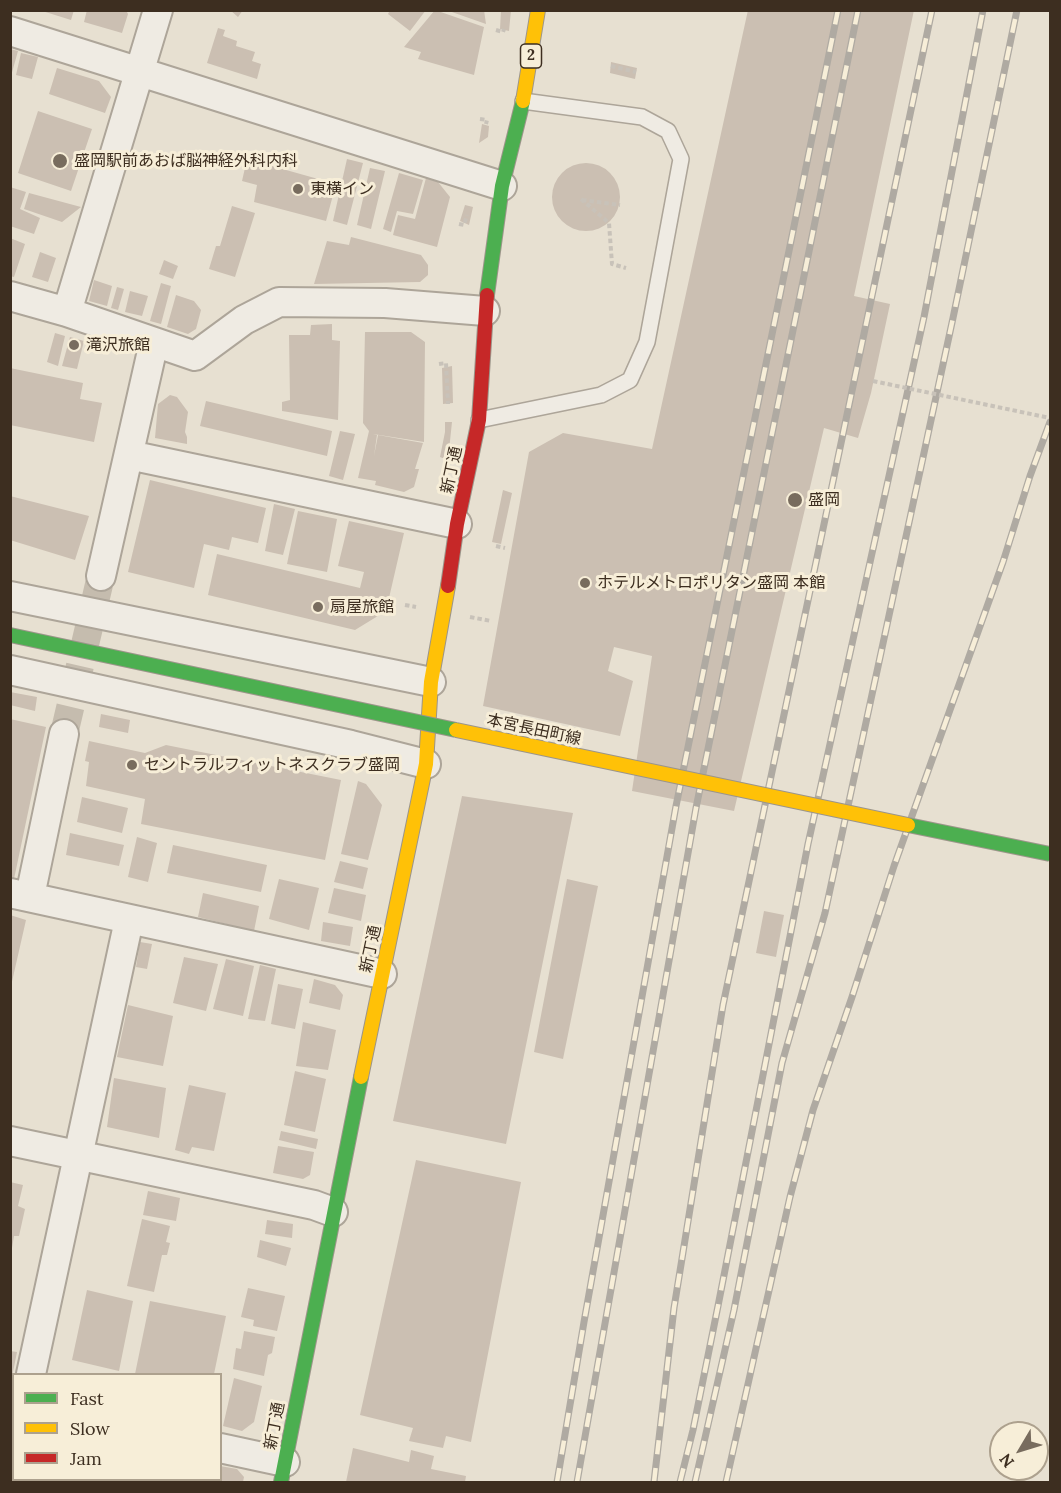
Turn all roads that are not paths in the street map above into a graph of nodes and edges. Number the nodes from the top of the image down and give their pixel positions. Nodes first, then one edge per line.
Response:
1 (158, 10) edge
2 (538, 10) edge
3 (10, 31) edge
4 (138, 71) junction
5 (523, 101) junction
6 (502, 186) junction
7 (10, 296) edge
8 (485, 311) junction
9 (67, 312) junction
10 (154, 342) junction
11 (479, 420) junction
12 (129, 455) junction
13 (457, 524) junction
14 (101, 576) tunnel mouth
15 (10, 596) edge
16 (10, 635) edge
17 (10, 670) edge
18 (431, 682) junction
19 (64, 734) tunnel mouth
20 (426, 764) junction
21 (1050, 854) edge
22 (20, 894) edge
23 (129, 920) junction
24 (382, 974) junction
25 (10, 1141) edge
26 (77, 1155) junction
27 (333, 1212) junction
28 (31, 1373) edge
29 (222, 1449) edge
30 (283, 1472) edge

1 - 4 street
2 - 5 street, 2
3 - 4 street
4 - 6 street
4 - 9 street
5 - 6 street, 新丁通
5 - 11 lane
6 - 8 street, 新丁通
7 - 9 street
8 - 10 street
8 - 11 street, 新丁通
9 - 10 street
10 - 12 street
11 - 13 street, 新丁通
12 - 13 street
12 - 14 street
13 - 18 street, 新丁通
15 - 18 street
16 - 21 street, 本宮長田町線, bridge
17 - 20 street
18 - 20 street, 新丁通
19 - 22 street
20 - 24 street, 新丁通
22 - 23 street
23 - 24 street
23 - 26 street
24 - 27 street, 新丁通
25 - 26 street
26 - 27 street
26 - 28 street
27 - 30 street, 新丁通
29 - 30 street

